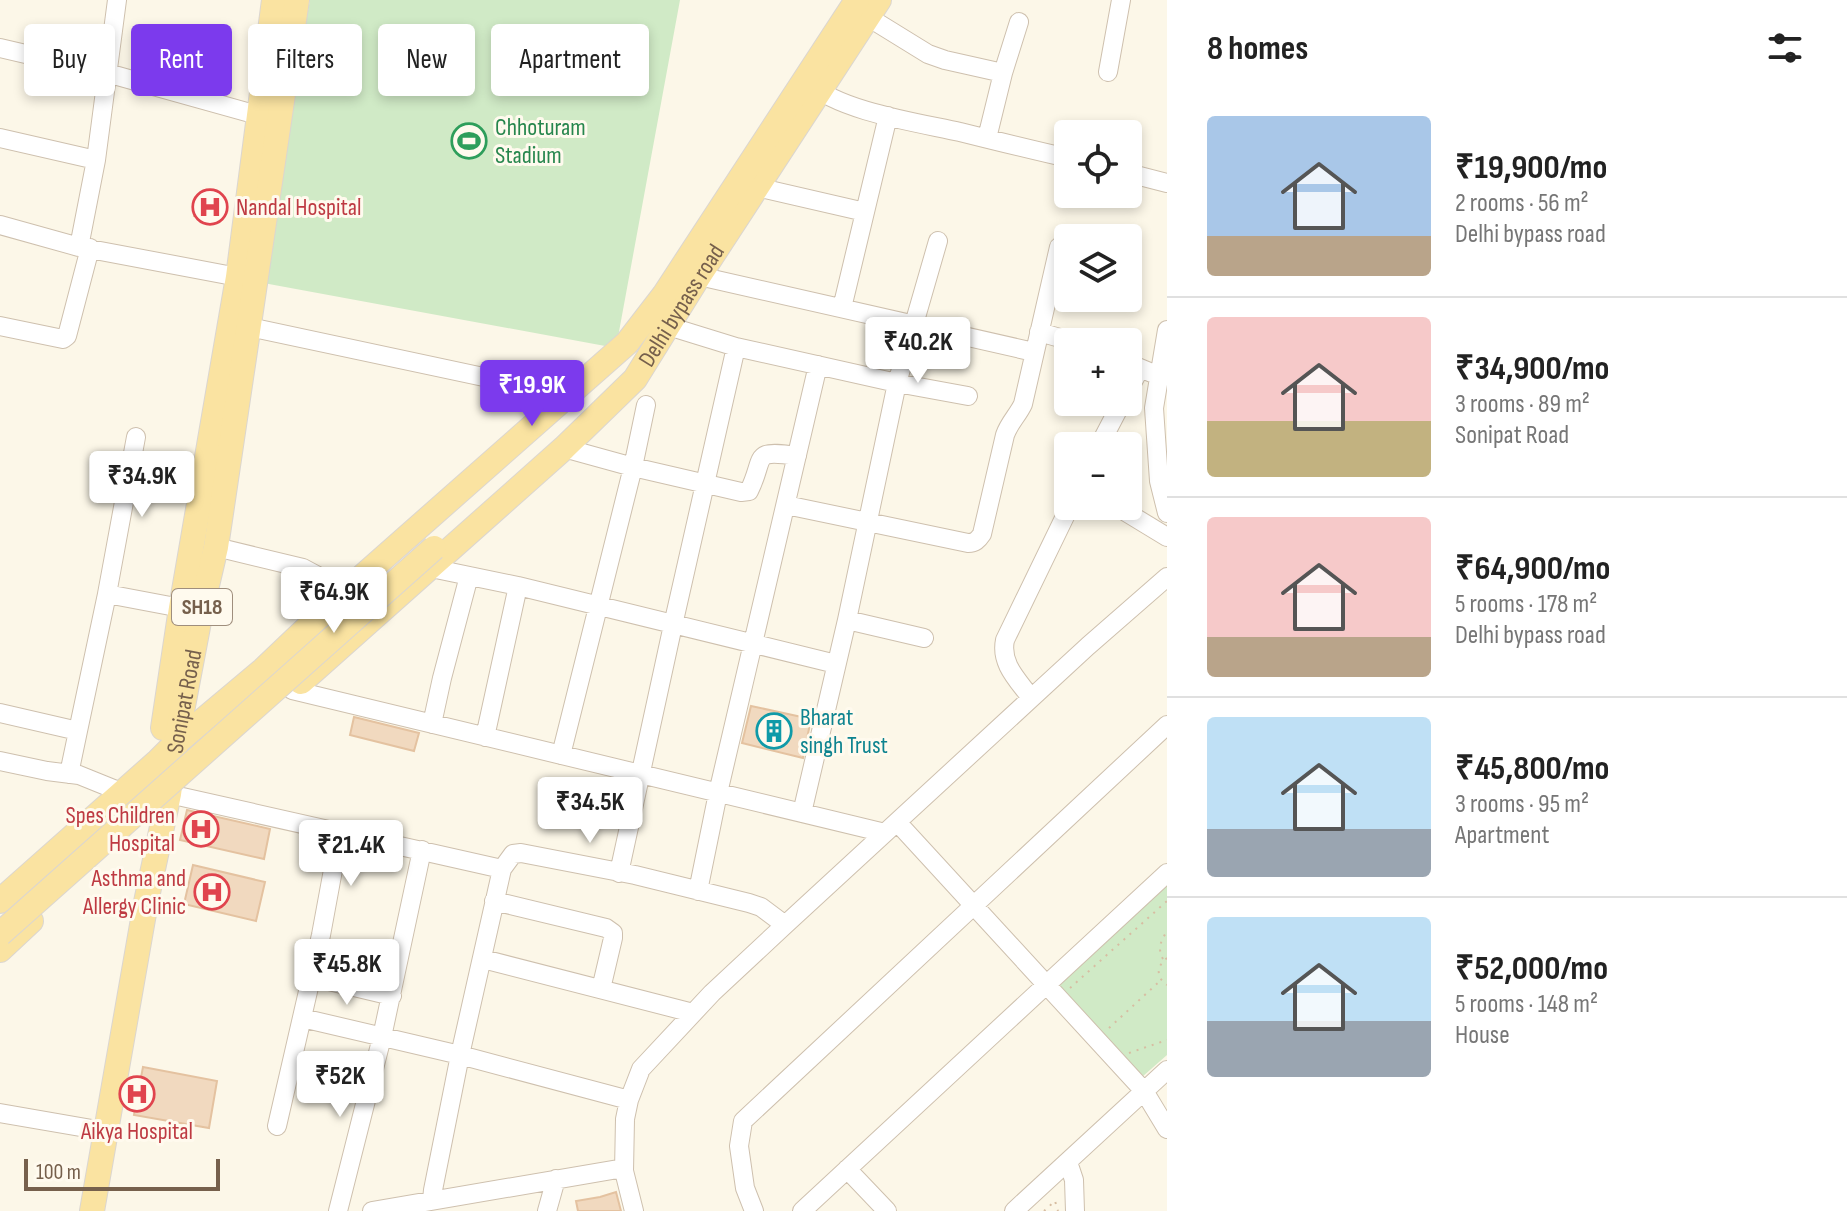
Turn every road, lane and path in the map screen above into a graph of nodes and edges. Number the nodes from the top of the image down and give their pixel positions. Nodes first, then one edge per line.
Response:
1 (117, 0) edge
2 (274, 0) edge
3 (297, 0) edge
4 (1121, 0) edge
5 (868, 6) edge
6 (1019, 22) dead end
7 (114, 24) edge
8 (0, 48) edge
9 (24, 54) edge
10 (1108, 72) dead end
11 (1003, 73) junction
12 (115, 75) edge
13 (812, 84) junction
14 (104, 96) edge
15 (888, 116) junction
16 (269, 118) junction
17 (0, 138) edge
18 (987, 138) junction
19 (1054, 155) edge
20 (96, 160) junction
21 (1142, 177) edge
22 (1167, 183) edge
23 (757, 187) junction
24 (865, 212) junction
25 (0, 225) edge
26 (938, 241) dead end
27 (85, 248) junction
28 (1054, 268) edge
29 (699, 276) junction
30 (238, 277) junction
31 (842, 308) junction
32 (913, 325) junction
33 (0, 326) edge
34 (668, 326) junction
35 (249, 327) junction
36 (1167, 330) edge
37 (1039, 332) junction
38 (633, 335) junction
39 (1054, 336) edge
40 (736, 347) junction
41 (1034, 352) junction
42 (649, 359) junction
43 (818, 365) junction
44 (1142, 369) edge
45 (1159, 376) junction
46 (897, 383) junction
47 (568, 395) junction
48 (968, 396) dead end
49 (646, 405) dead end
50 (226, 409) junction
51 (136, 437) dead end
52 (564, 448) junction
53 (797, 456) junction
54 (633, 467) junction
55 (705, 485) junction
56 (786, 505) junction
57 (1167, 513) edge
58 (1063, 520) edge
59 (1139, 520) edge
60 (868, 522) junction
61 (1167, 537) edge
62 (216, 547) junction
63 (431, 551) junction
64 (469, 576) junction
65 (1167, 577) edge
66 (518, 586) junction
67 (346, 591) junction
68 (107, 594) junction
69 (598, 607) junction
70 (181, 608) junction
71 (847, 620) junction
72 (673, 625) junction
73 (924, 638) dead end
74 (754, 644) junction
75 (836, 664) junction
76 (292, 690) junction
77 (1031, 698) junction
78 (0, 713) edge
79 (432, 724) junction
80 (1167, 725) edge
81 (78, 731) junction
82 (485, 737) junction
83 (176, 743) junction
84 (561, 755) junction
85 (0, 761) edge
86 (158, 761) junction
87 (69, 774) junction
88 (640, 774) junction
89 (121, 792) junction
90 (718, 793) junction
91 (169, 794) junction
92 (802, 813) junction
93 (150, 814) junction
94 (891, 828) junction
95 (340, 832) junction
96 (422, 850) junction
97 (502, 869) junction
98 (619, 873) junction
99 (1167, 873) edge
100 (698, 891) junction
101 (0, 901) edge
102 (494, 901) junction
103 (1167, 901) edge
104 (974, 906) junction
105 (0, 921) edge
106 (785, 925) junction
107 (1167, 931) edge
108 (0, 934) edge
109 (0, 950) edge
110 (483, 959) junction
111 (1165, 959) edge
112 (312, 977) junction
113 (1161, 980) junction
114 (1047, 984) junction
115 (1167, 985) edge
116 (1070, 987) dead end
117 (601, 989) junction
118 (392, 996) junction
119 (693, 1013) junction
120 (302, 1018) junction
121 (1107, 1031) dead end
122 (382, 1037) junction
123 (1167, 1040) edge
124 (1127, 1054) dead end
125 (460, 1055) junction
126 (1167, 1070) edge
127 (1144, 1091) junction
128 (629, 1100) junction
129 (0, 1113) edge
130 (277, 1126) dead end
131 (92, 1129) junction
132 (1167, 1129) edge
133 (1068, 1162) junction
134 (624, 1168) junction
135 (847, 1169) junction
136 (556, 1179) junction
137 (432, 1200) junction
138 (77, 1211) edge
139 (92, 1211) edge
140 (338, 1211) edge
141 (372, 1211) edge
142 (547, 1211) edge
143 (634, 1211) edge
144 (754, 1211) edge
145 (802, 1211) edge
146 (887, 1211) edge
147 (1014, 1211) edge
148 (1044, 1211) edge
149 (1058, 1211) edge
150 (1075, 1211) edge

1 - 7 street
2 - 16 main road, Sonipat Road / SH18
3 - 16 main road, Sonipat Road / SH18
4 - 10 street
5 - 11 street
5 - 13 main road, Delhi bypass road
6 - 11 street
8 - 9 street
11 - 18 street
12 - 16 street
13 - 15 street
13 - 23 main road, Delhi bypass road
13 - 38 main road, Delhi bypass road
14 - 20 street
15 - 18 street
15 - 24 street
16 - 30 main road, Sonipat Road / SH18
16 - 35 main road, Sonipat Road / SH18
17 - 20 street
18 - 19 street
20 - 27 street
21 - 22 street
23 - 24 street
23 - 29 main road, Delhi bypass road
24 - 31 street
25 - 27 street
26 - 32 street
27 - 30 street
27 - 33 street
28 - 37 street
29 - 31 street
29 - 34 main road, Delhi bypass road
30 - 50 main road, Sonipat Road / SH18
31 - 32 street
32 - 41 street
32 - 46 street
34 - 40 street
34 - 42 main road, Delhi bypass road
35 - 47 street
35 - 50 main road, Sonipat Road / SH18
36 - 45 street
37 - 39 street
37 - 41 street
38 - 47 main road, Delhi bypass road
38 - 63 main road
40 - 43 street
40 - 55 street
41 - 60 street
42 - 52 main road, Delhi bypass road
42 - 63 main road
43 - 46 street
43 - 53 street
44 - 45 street
45 - 57 street
46 - 48 street
46 - 60 street
47 - 67 main road, Delhi bypass road
49 - 54 street
50 - 62 main road, Sonipat Road / SH18
50 - 70 main road, Sonipat Road / SH18
51 - 68 street
52 - 54 street
52 - 63 main road, Delhi bypass road
53 - 55 street
53 - 56 street
54 - 55 street
54 - 69 street
55 - 72 street
56 - 60 street
56 - 74 street
58 - 77 street
59 - 61 street
60 - 71 street
62 - 67 street
62 - 83 main road, Sonipat Road / SH18
63 - 64 street
63 - 76 main road, Delhi bypass road
63 - 105 main road
63 - 108 main road, bridge
64 - 66 street
64 - 79 street
65 - 77 street
66 - 69 street
66 - 82 street
67 - 83 main road, Delhi bypass road
68 - 70 street
68 - 81 street
69 - 72 street
69 - 84 street
70 - 86 main road, Sonipat Road / SH18
71 - 73 street
71 - 75 street
72 - 74 street
72 - 88 street
74 - 75 street
74 - 90 street
75 - 92 street
76 - 79 street
76 - 91 main road, Delhi bypass road
77 - 94 street
78 - 81 street
79 - 82 street
80 - 104 street
81 - 87 street
82 - 84 street
83 - 86 main road, Delhi bypass road
83 - 91 main road, Sonipat Road / SH18
84 - 88 street
85 - 87 street
86 - 89 main road, Delhi bypass road
86 - 93 main road, Sonipat Road / SH18
87 - 89 street
88 - 90 street
88 - 98 street
89 - 101 main road, Delhi bypass road
90 - 92 street
90 - 100 street
91 - 93 main road, Delhi bypass road
91 - 95 street
91 - 139 main road, Sonipat Road / SH18
92 - 94 street
93 - 109 main road, Delhi bypass road
93 - 131 main road, Sonipat Road / SH18
94 - 104 street
94 - 106 street
95 - 96 street
95 - 112 street
96 - 97 street
96 - 118 street
97 - 98 street
97 - 102 street
98 - 100 street
99 - 114 street
100 - 106 street
102 - 110 street
102 - 117 street
103 - 116 path
104 - 114 street
104 - 144 street
106 - 119 street
107 - 111 path
110 - 117 street
110 - 125 street
111 - 113 path
112 - 118 street
112 - 120 street
113 - 115 path
113 - 121 path
114 - 127 street
114 - 135 street
117 - 119 street
118 - 122 street
119 - 128 street
120 - 122 street
120 - 130 street
122 - 125 street
122 - 140 street
123 - 124 path
125 - 128 street
125 - 137 street
126 - 127 street
127 - 132 street
127 - 133 street
128 - 134 street
129 - 131 street
131 - 138 main road, Sonipat Road / SH18
133 - 147 street
133 - 150 street
134 - 136 street
134 - 143 street
135 - 145 street
135 - 146 street
136 - 137 street
136 - 142 street
137 - 141 street
148 - 149 path

